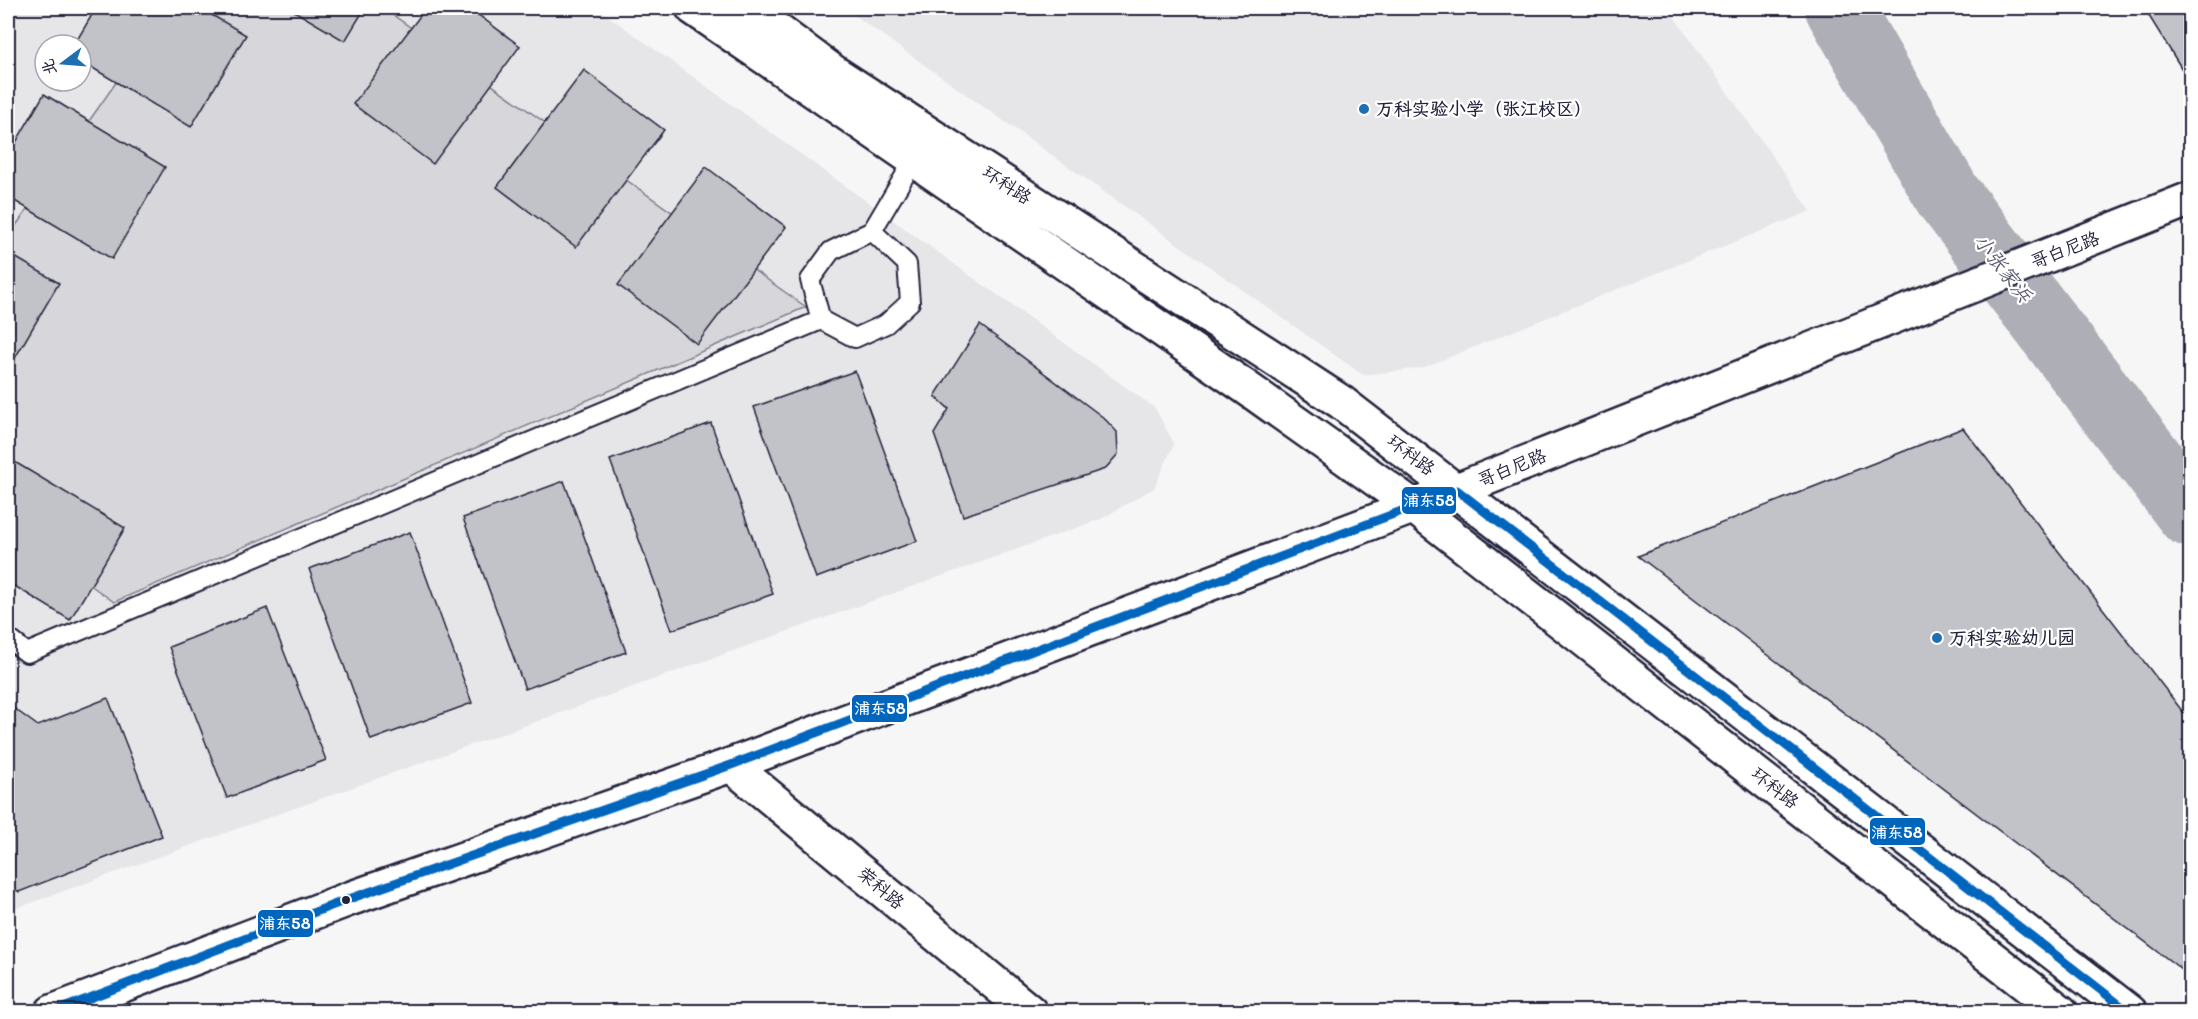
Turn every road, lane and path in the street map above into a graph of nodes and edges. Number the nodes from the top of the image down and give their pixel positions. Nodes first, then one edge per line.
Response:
1 (693, 8) edge
2 (747, 8) edge
3 (914, 160) junction
4 (2178, 205) edge
5 (872, 231) junction
6 (821, 320) junction
7 (1457, 490) junction
8 (1413, 506) junction
9 (8, 638) edge
10 (731, 765) junction
11 (2119, 1008) edge
12 (52, 1011) edge
13 (1030, 1011) edge
14 (2061, 1011) edge

1 - 3 street, 环科路
2 - 7 street, 环科路
3 - 5 lane
3 - 8 street, 环科路
4 - 7 street, 哥白尼路
5 - 6 lane
5 - 6 lane
6 - 9 lane
7 - 8 street, 哥白尼路
7 - 11 street, 环科路
8 - 10 street, 哥白尼路
8 - 14 street, 环科路
10 - 12 street, 哥白尼路
10 - 13 street, 荣科路

